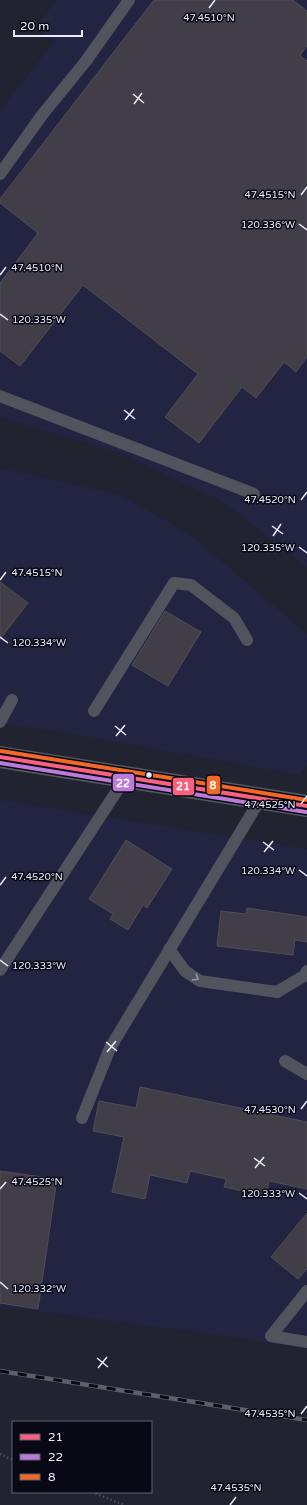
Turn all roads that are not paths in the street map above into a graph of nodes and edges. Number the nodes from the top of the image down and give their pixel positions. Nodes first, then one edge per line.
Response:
1 (129, 0) edge
2 (0, 174) edge
3 (0, 396) edge
4 (254, 494) dead end
5 (247, 640) dead end
6 (12, 700) dead end
7 (94, 711) dead end
8 (0, 722) edge
9 (0, 757) edge
10 (126, 777) junction
11 (261, 798) junction
12 (307, 806) edge
13 (169, 949) junction
14 (0, 970) edge
15 (307, 971) edge
16 (286, 1061) dead end
17 (307, 1074) edge
18 (82, 1118) dead end
19 (307, 1291) edge
20 (307, 1342) edge

1 - 2 lane
3 - 4 lane
5 - 7 lane
6 - 8 lane
9 - 10 main road
10 - 11 main road
10 - 14 lane
11 - 12 main road
11 - 13 lane
13 -> 15 lane
13 - 18 lane
16 - 17 lane
19 - 20 lane

